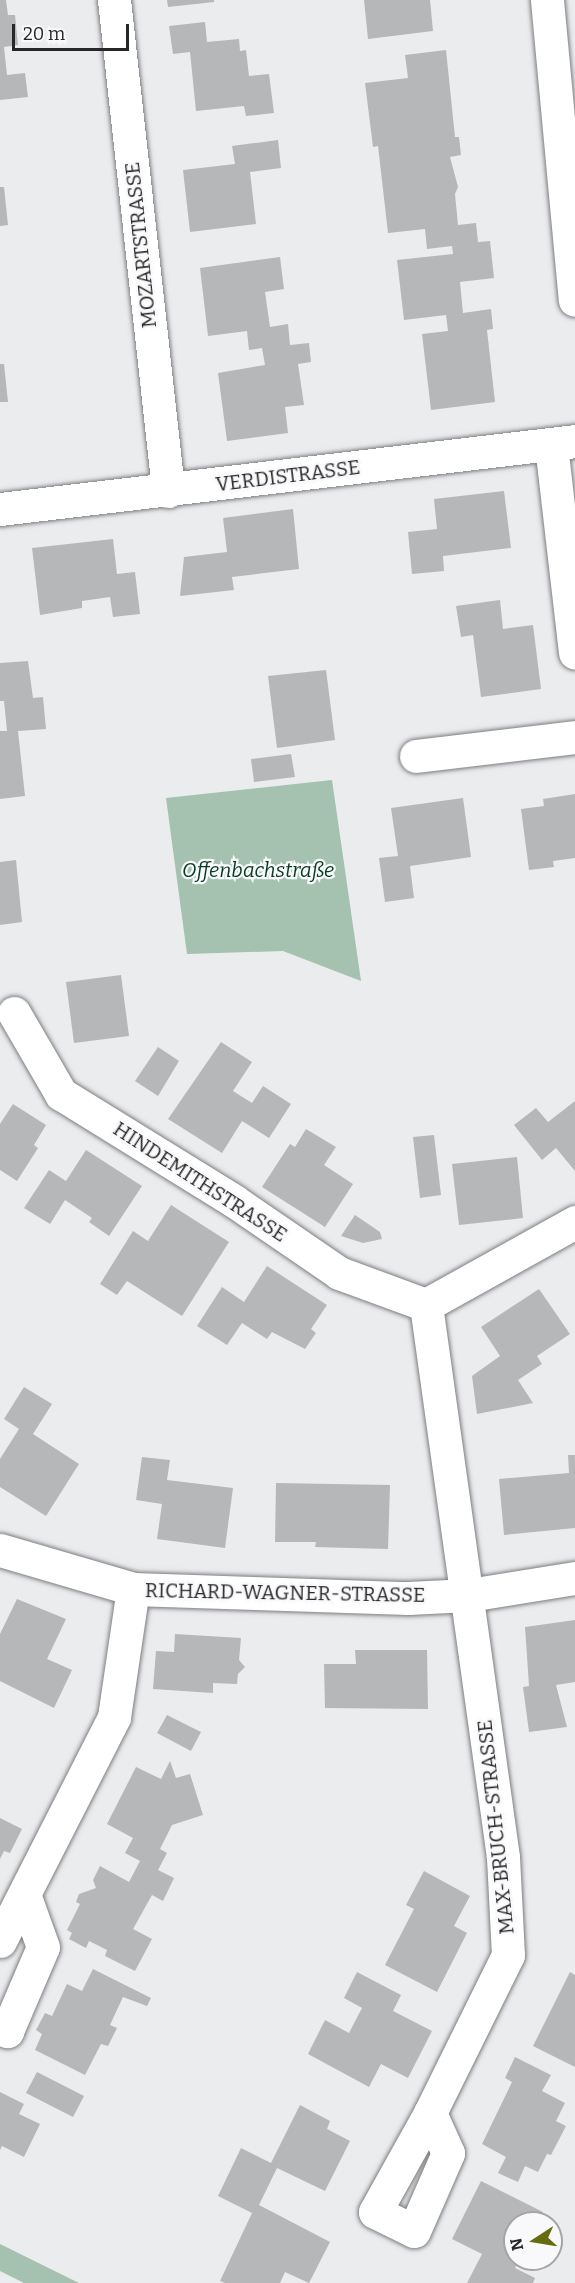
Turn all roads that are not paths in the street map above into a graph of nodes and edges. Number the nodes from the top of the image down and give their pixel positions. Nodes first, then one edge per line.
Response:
1 (114, 0) edge
2 (547, 0) edge
3 (575, 300) edge
4 (563, 443) edge
5 (168, 491) junction
6 (0, 509) edge
7 (575, 653) edge
8 (575, 737) edge
9 (416, 756) dead end
10 (14, 1013) dead end
11 (575, 1222) edge
12 (426, 1305) junction
13 (0, 1550) edge
14 (575, 1578) edge
15 (133, 1589) junction
16 (470, 1595) junction
17 (25, 1897) junction
18 (0, 1941) edge
19 (0, 2028) edge
20 (430, 2113) dead end

1 - 5 street, MOZARTSTRASSE
2 - 3 street
4 - 5 street, VERDISTRASSE
4 - 7 street
5 - 6 street, VERDISTRASSE
8 - 9 street
10 - 12 street, HINDEMITHSTRASSE
11 - 12 street
12 - 16 street
13 - 15 street, RICHARD-WAGNER-STRASSE
14 - 16 street, RICHARD-WAGNER-STRASSE
15 - 16 street, RICHARD-WAGNER-STRASSE
15 - 17 street
16 - 20 street, MAX-BRUCH-STRASSE
17 - 18 street
17 - 19 street

